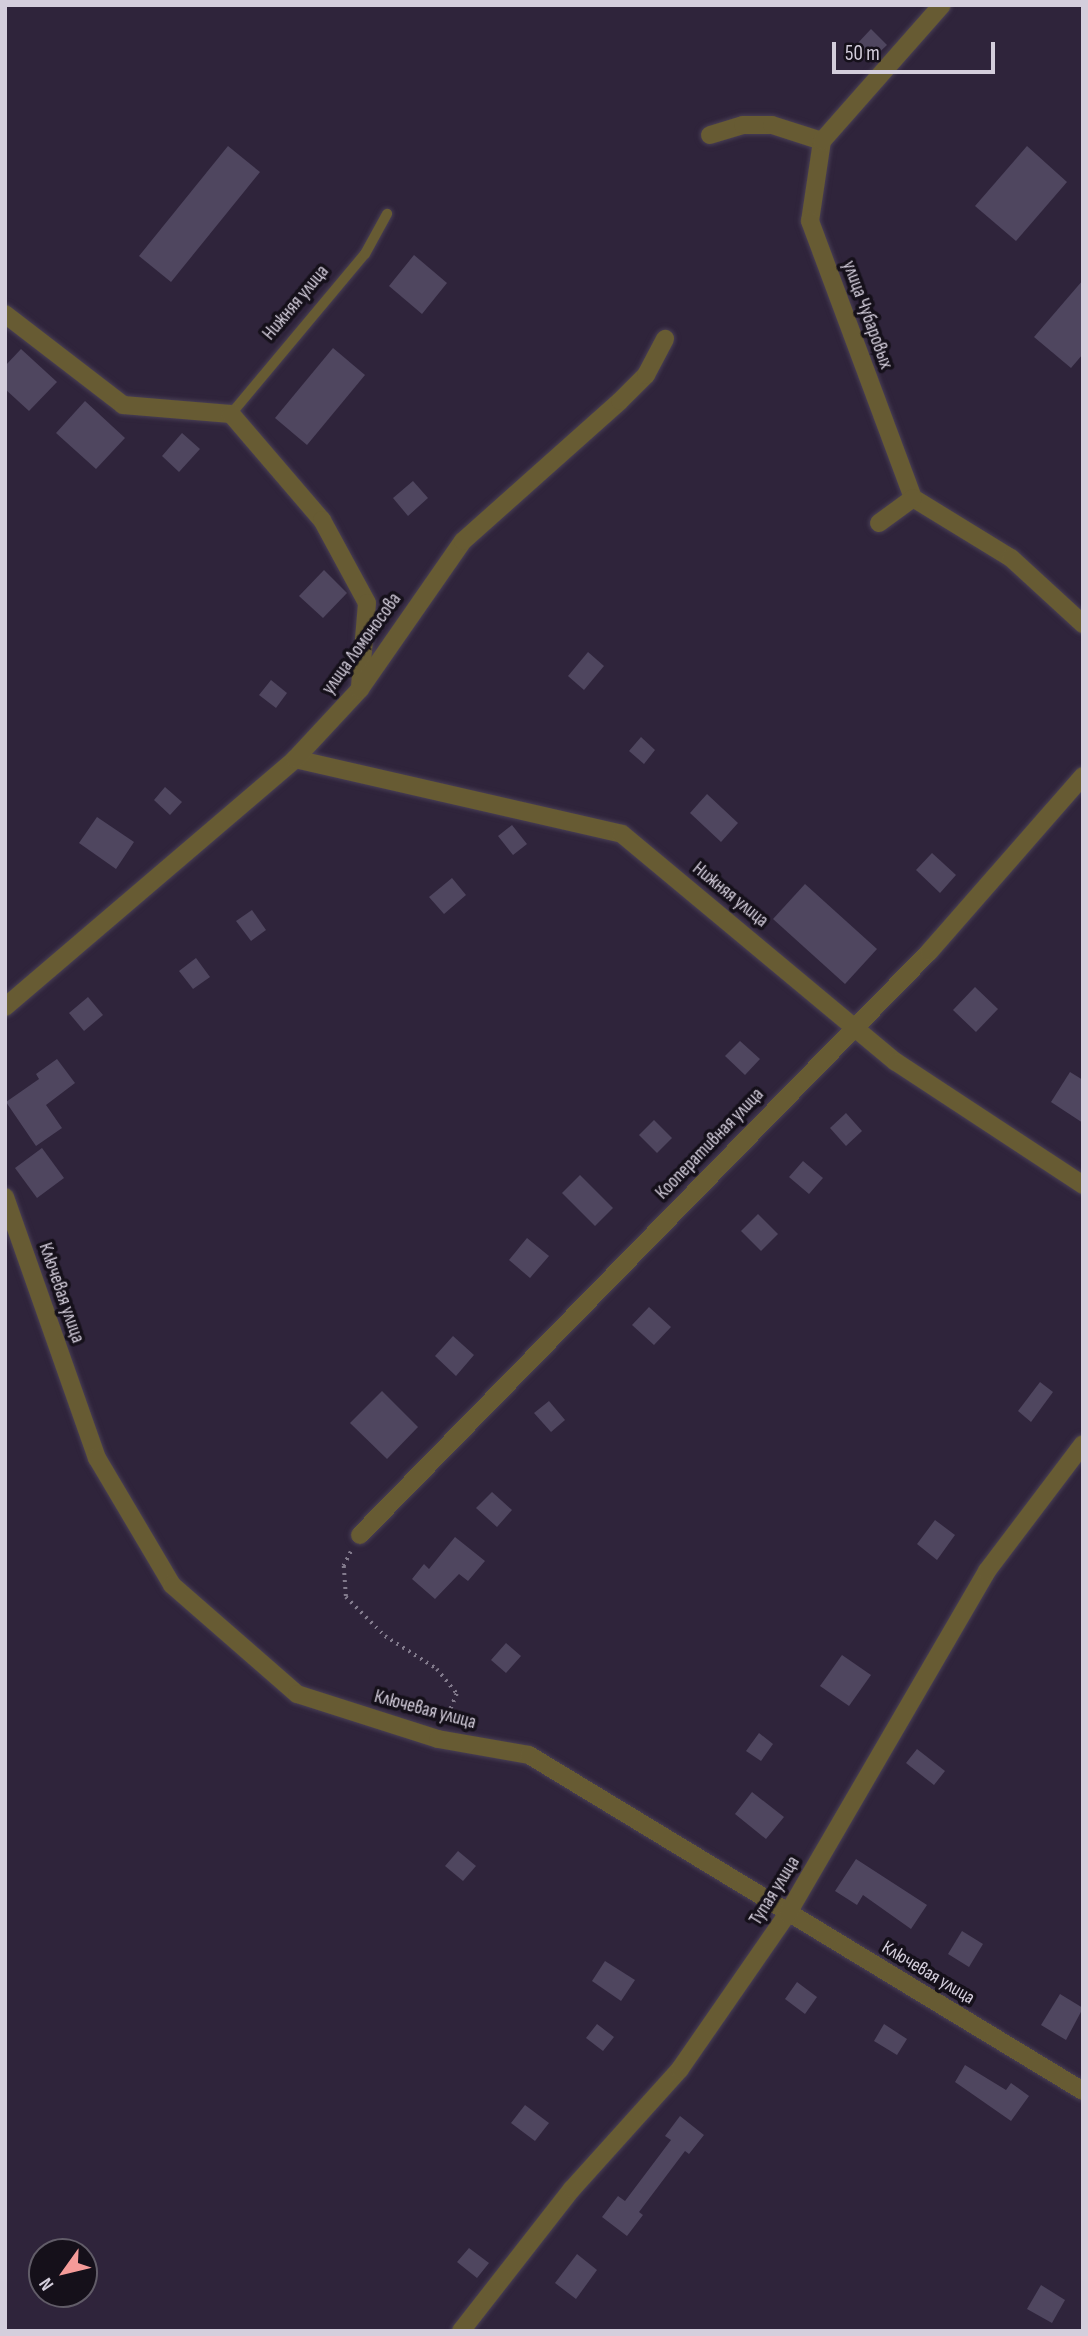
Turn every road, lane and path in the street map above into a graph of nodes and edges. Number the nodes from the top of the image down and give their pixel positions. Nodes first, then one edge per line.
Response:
1 (942, 5) edge
2 (710, 135) dead end
3 (822, 141) junction
4 (387, 214) dead end
5 (5, 314) edge
6 (665, 339) dead end
7 (231, 414) junction
8 (913, 498) junction
9 (879, 523) dead end
10 (1083, 624) edge
11 (360, 689) junction
12 (295, 759) junction
13 (1083, 776) edge
14 (5, 1007) edge
15 (855, 1024) junction
16 (1083, 1185) edge
17 (5, 1197) edge
18 (1083, 1444) edge
19 (360, 1535) joint
20 (438, 1739) junction
21 (788, 1913) junction
22 (1083, 2091) edge
23 (461, 2331) edge

1 - 3 street
2 - 3 street
3 - 8 street, улица Чубаровых
4 - 7 lane, Нижняя улица
5 - 7 street
6 - 11 street, улица Ломоносова
7 - 11 street
8 - 9 street
8 - 10 street
11 - 12 street, улица Ломоносова
12 - 14 street, улица Ломоносова
12 - 15 street, Нижняя улица
13 - 15 street, Кооперативная улица
15 - 16 street, Нижняя улица
15 - 19 street, Кооперативная улица
17 - 20 street, Ключевая улица
18 - 21 street, Тупая улица
19 - 20 path
20 - 21 street, Ключевая улица
21 - 22 street, Ключевая улица
21 - 23 street, Тупая улица

